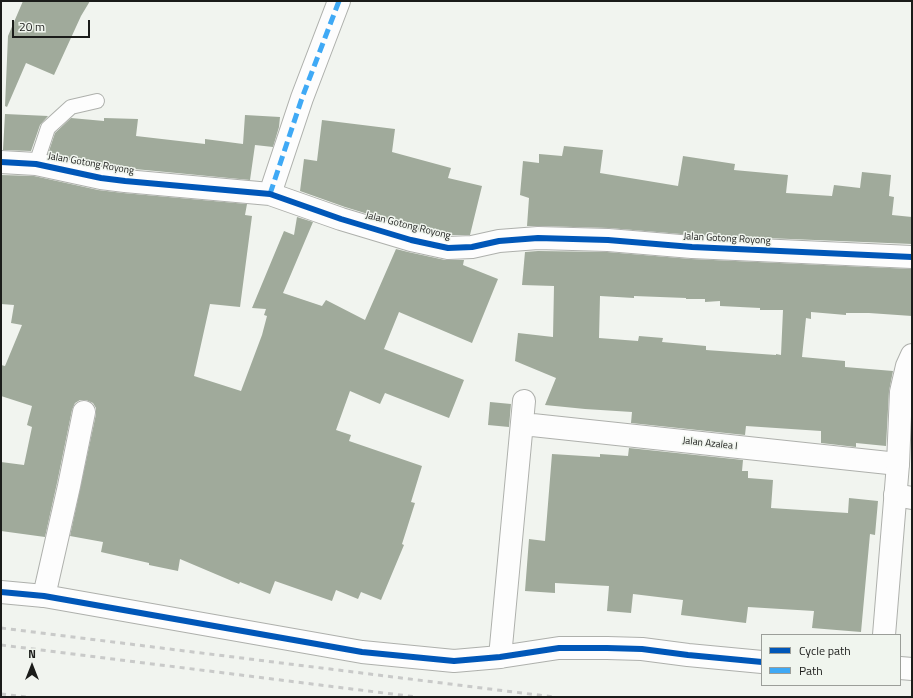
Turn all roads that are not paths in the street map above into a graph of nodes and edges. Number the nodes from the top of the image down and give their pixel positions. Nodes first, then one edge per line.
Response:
1 (339, 1) edge
2 (97, 100) dead end
3 (1, 162) edge
4 (36, 164) junction
5 (270, 194) junction
6 (912, 257) edge
7 (912, 355) edge
8 (524, 401) dead end
9 (84, 412) dead end
10 (522, 424) junction
11 (898, 464) junction
12 (904, 497) edge
13 (1, 592) edge
14 (44, 596) junction
15 (884, 634) edge
16 (500, 657) junction
17 (761, 662) edge
18 (901, 668) edge
19 (912, 669) edge

1 - 5 street
2 - 4 lane
3 - 4 street, Jalan Gotong Royong
4 - 5 street, Jalan Gotong Royong
5 - 6 street, Jalan Gotong Royong
7 - 11 street
8 - 10 street
9 - 14 street
10 - 11 street, Jalan Azalea I
10 - 16 street
11 - 12 street
12 - 15 street
13 - 14 street
14 - 16 street
16 - 17 street
18 - 19 street

